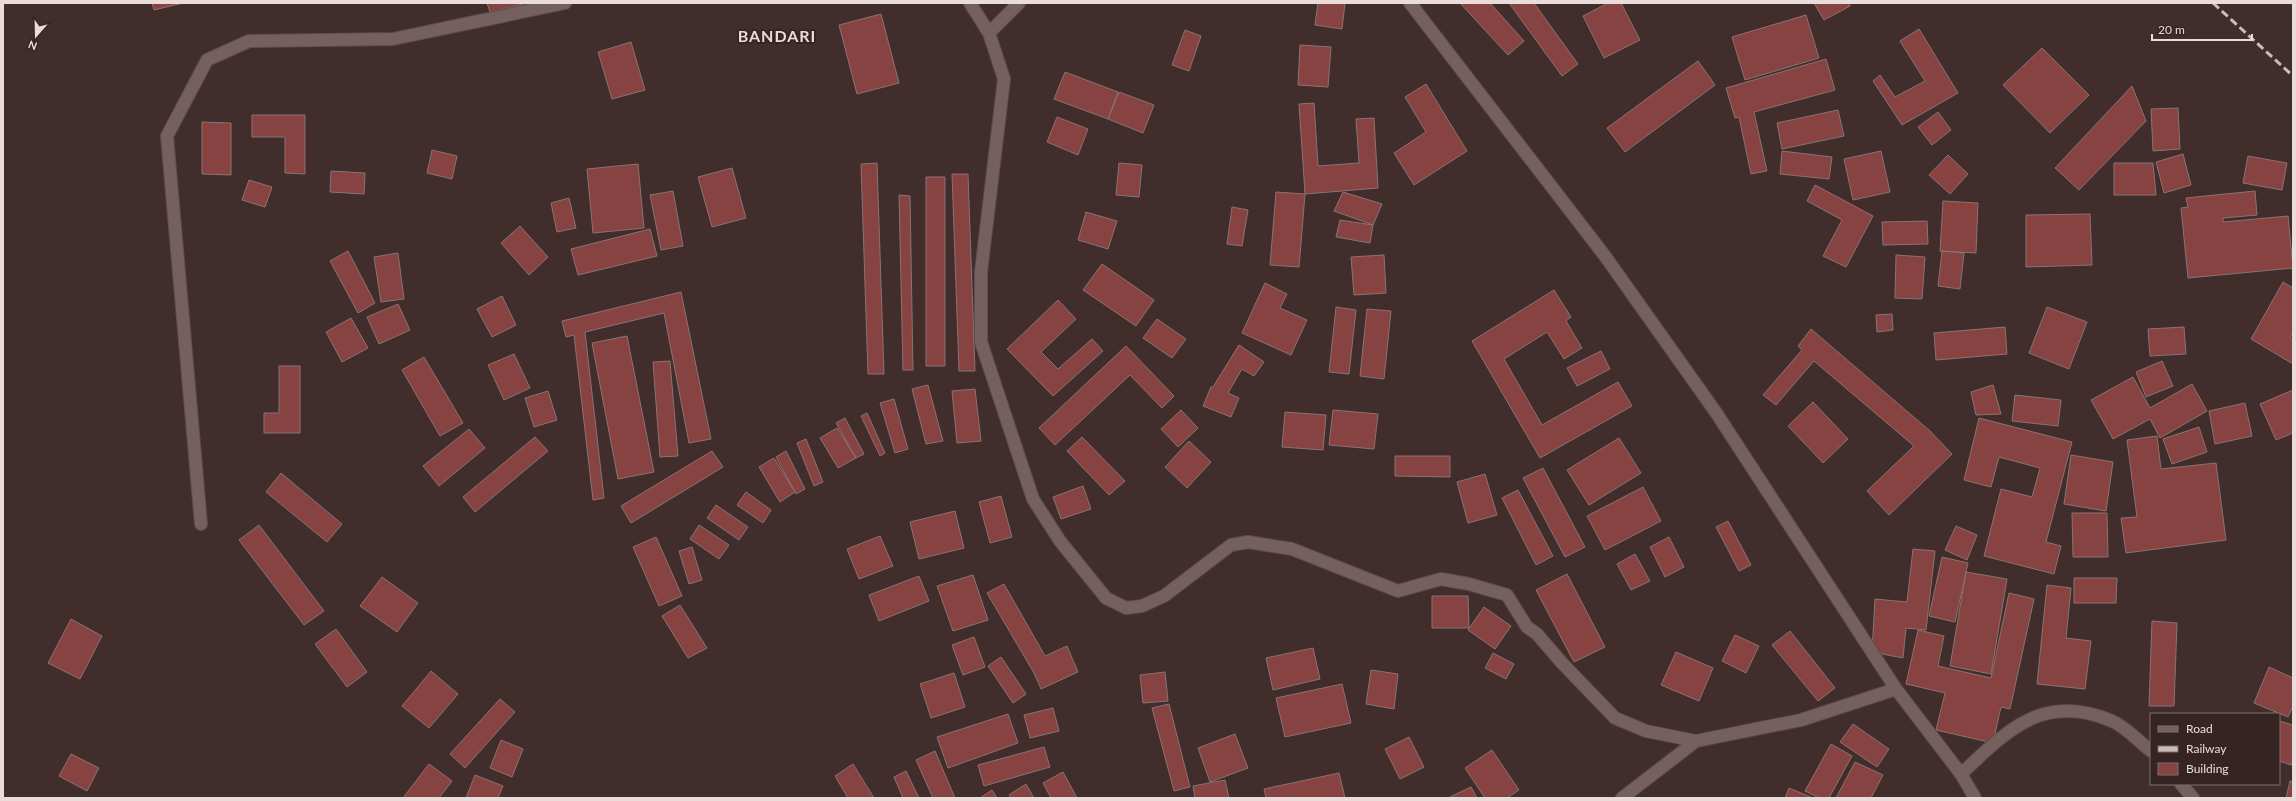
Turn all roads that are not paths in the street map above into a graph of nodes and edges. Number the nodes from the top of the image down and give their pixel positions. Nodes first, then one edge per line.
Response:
1 (566, 3) edge
2 (970, 3) edge
3 (1019, 3) edge
4 (1410, 3) edge
5 (989, 33) junction
6 (200, 524) dead end
7 (1896, 689) junction
8 (1696, 741) junction
9 (2150, 750) edge
10 (1961, 774) junction
11 (2182, 785) edge
12 (1622, 798) edge
13 (1975, 798) edge
14 (2193, 798) edge

1 - 6 street
2 - 5 street
3 - 5 street
4 - 7 street
5 - 8 street
7 - 8 street
7 - 10 street
8 - 12 street
9 - 10 street
10 - 13 street
11 - 14 street

